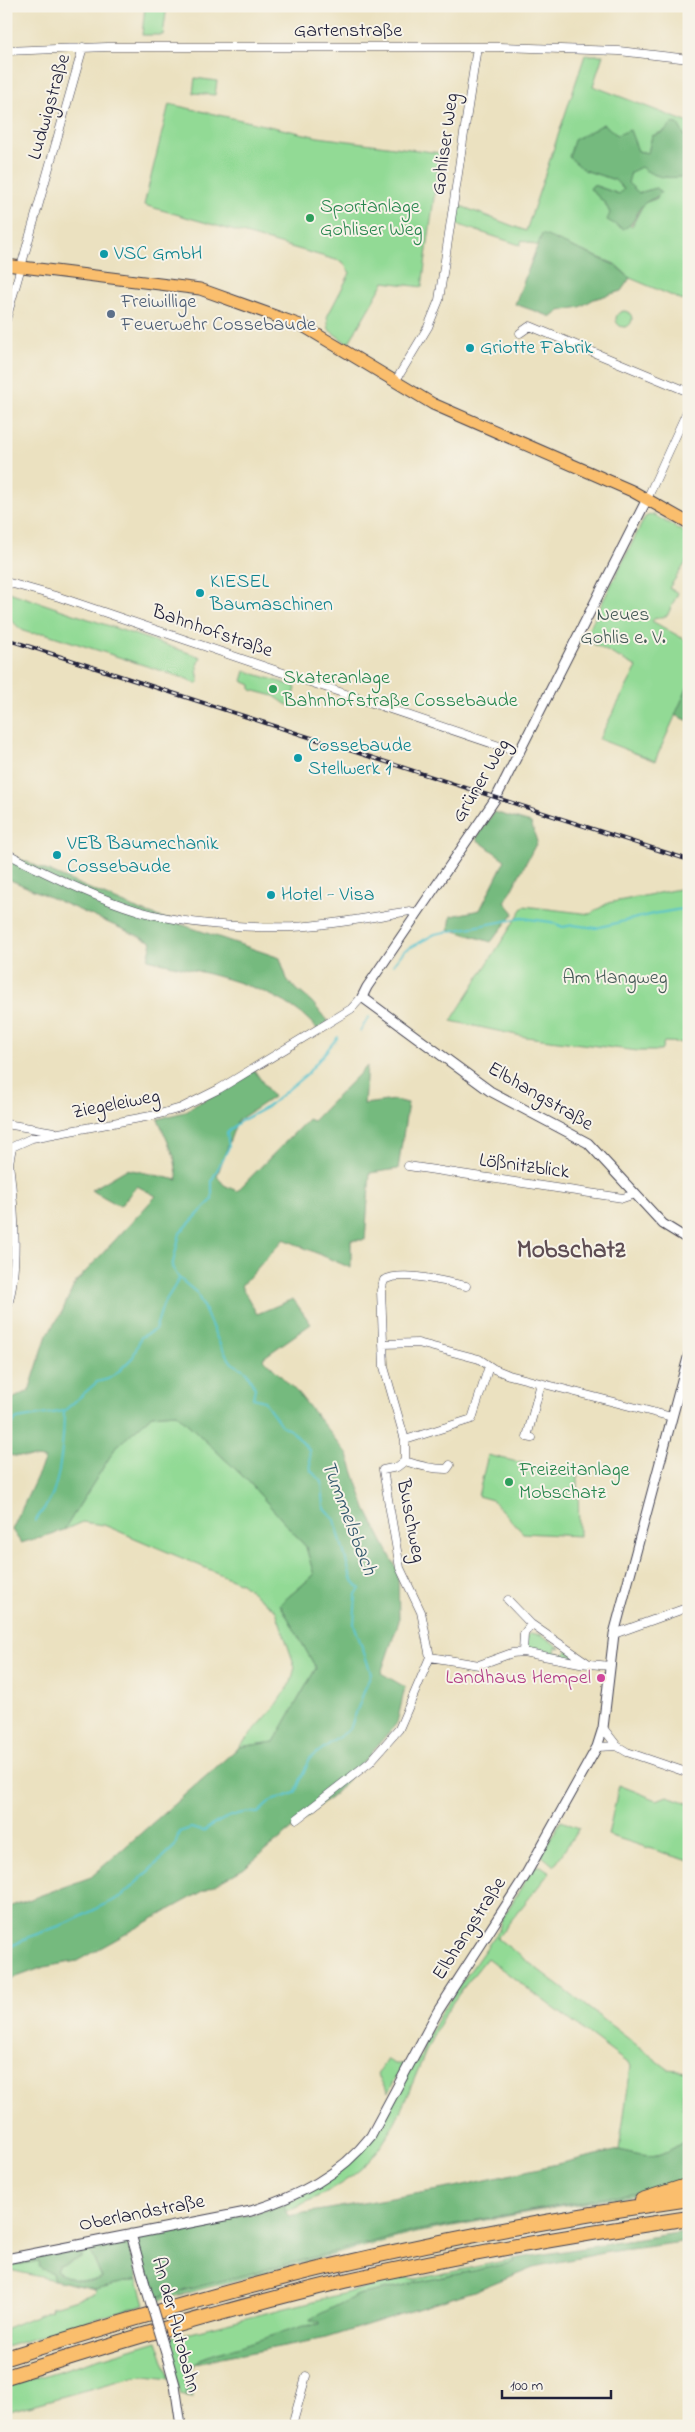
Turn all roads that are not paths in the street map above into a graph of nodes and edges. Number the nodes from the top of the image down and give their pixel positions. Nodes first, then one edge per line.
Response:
1 (84, 47) junction
2 (477, 47) junction
3 (6, 52) edge
4 (689, 58) edge
5 (6, 265) edge
6 (22, 266) junction
7 (6, 320) edge
8 (520, 333) dead end
9 (395, 382) junction
10 (689, 392) edge
11 (689, 407) edge
12 (647, 499) junction
13 (689, 523) edge
14 (6, 582) edge
15 (520, 753) junction
16 (6, 853) edge
17 (416, 915) junction
18 (362, 997) junction
19 (6, 1124) edge
20 (58, 1132) junction
21 (408, 1166) dead end
22 (635, 1194) junction
23 (689, 1240) edge
24 (466, 1286) dead end
25 (6, 1311) edge
26 (383, 1344) junction
27 (689, 1354) edge
28 (489, 1366) junction
29 (541, 1383) junction
30 (672, 1417) junction
31 (532, 1438) dead end
32 (405, 1440) junction
33 (405, 1461) junction
34 (450, 1465) dead end
35 (508, 1600) dead end
36 (689, 1608) edge
37 (531, 1624) junction
38 (614, 1634) junction
39 (523, 1652) junction
40 (430, 1657) junction
41 (590, 1664) junction
42 (610, 1666) junction
43 (603, 1728) junction
44 (617, 1746) junction
45 (597, 1747) junction
46 (689, 1773) edge
47 (296, 1819) dead end
48 (689, 2184) edge
49 (689, 2200) edge
50 (285, 2201) joint
51 (613, 2210) junction
52 (689, 2218) edge
53 (132, 2234) junction
54 (6, 2259) edge
55 (6, 2358) edge
56 (306, 2376) dead end
57 (6, 2377) edge
58 (6, 2425) edge
59 (16, 2426) edge
60 (181, 2426) edge
61 (292, 2426) edge

1 - 2 street, Gartenstraße
1 - 3 street, Gartenstraße
1 - 6 street, Ludwigstraße
2 - 4 street, Gartenstraße
2 - 9 street, Gohliser Weg
5 - 6 main road
6 - 7 street, Ludwigstraße
6 - 9 main road
8 - 10 street
9 - 12 main road
11 - 12 street, Grüner Weg
12 - 13 main road
12 - 15 street, Grüner Weg
14 - 15 street, Bahnhofstraße
15 - 17 street, Grüner Weg
16 - 17 street
17 - 18 street, Grüner Weg
18 - 20 street, Ziegeleiweg
18 - 22 street, Elbhangstraße
19 - 20 street
20 - 25 street, Ziegeleiweg
21 - 22 street, Lößnitzblick
22 - 23 street, Elbhangstraße
24 - 26 street
26 - 28 street
26 - 32 street
27 - 30 street, Elbhangstraße
28 - 29 street
28 - 32 street
29 - 30 street
29 - 31 street
30 - 38 street, Elbhangstraße
32 - 33 street
33 - 34 street
33 - 40 street, Buschweg
35 - 37 street
36 - 38 street
37 - 39 street
37 - 41 street
38 - 42 street, Elbhangstraße
39 - 40 street
39 - 41 street
40 - 47 street
41 - 42 street
42 - 43 street, Elbhangstraße
43 - 44 street
43 - 45 street, Elbhangstraße
44 - 45 street
44 - 46 street
45 - 50 street, Elbhangstraße
48 - 51 highway
49 - 51 highway
50 - 53 street, Oberlandstraße
51 - 55 highway
52 - 57 highway
53 - 54 street, Oberlandstraße
53 - 60 street, An der Autobahn, bridge
56 - 61 street
58 - 59 street

